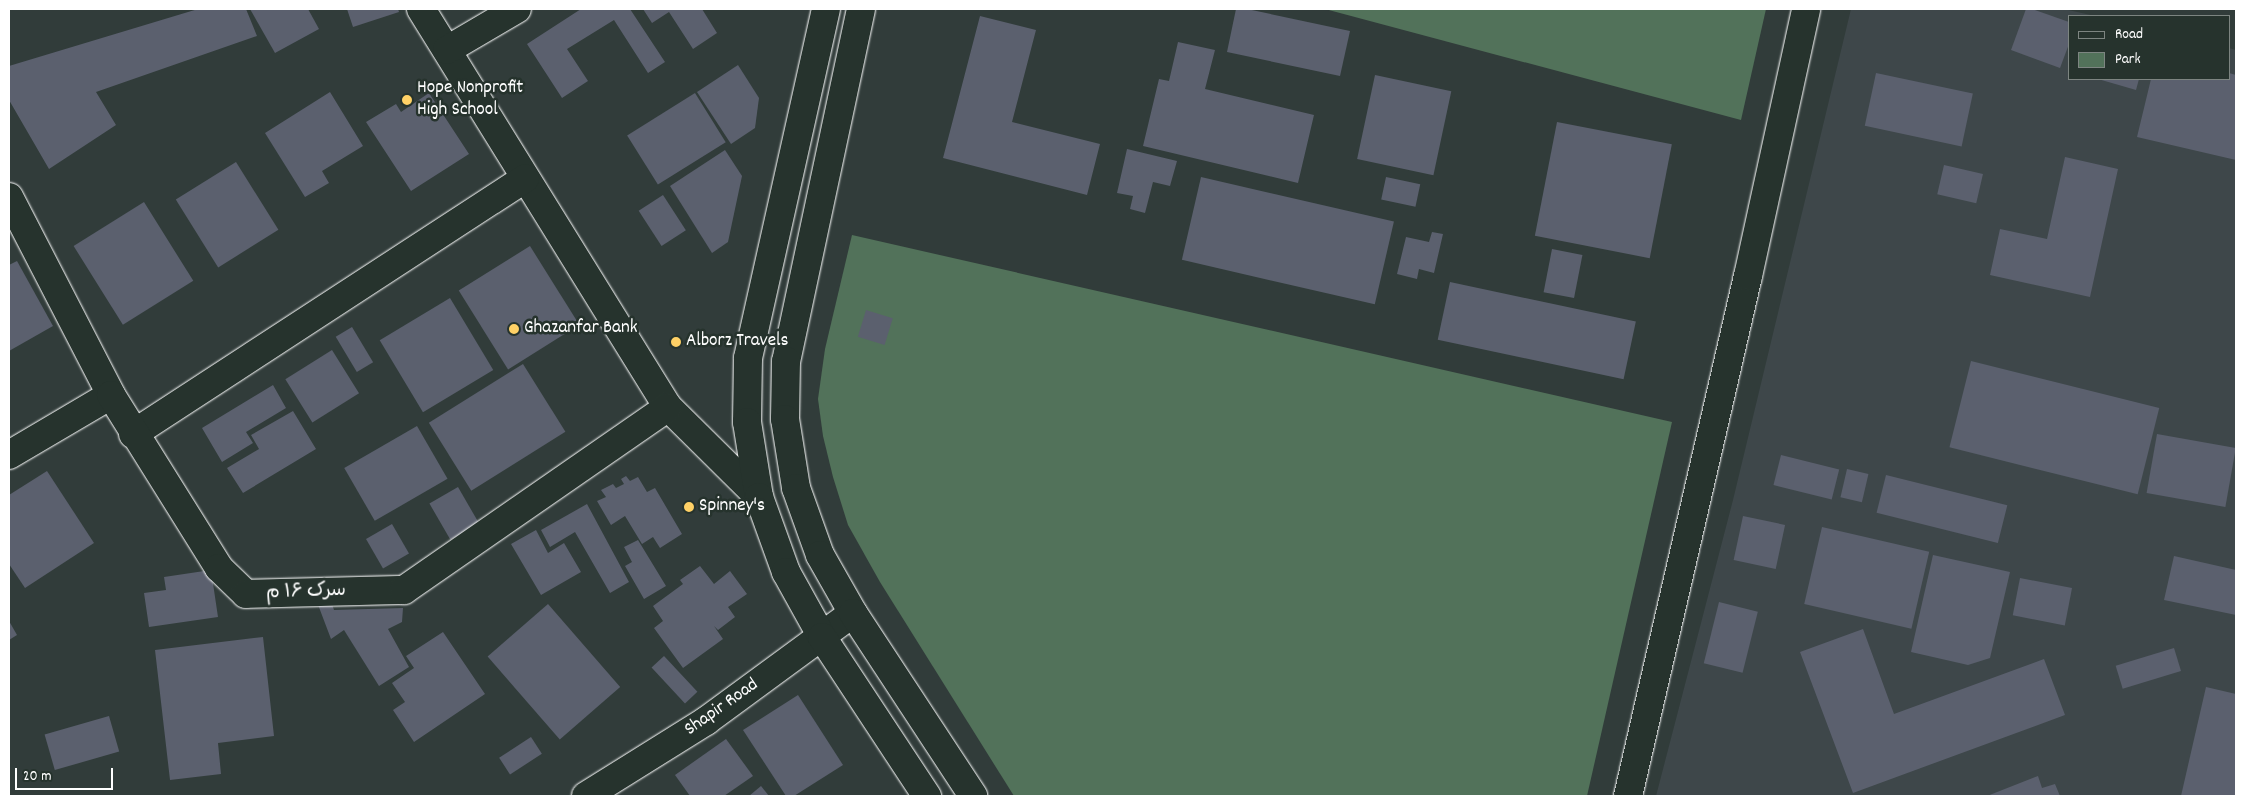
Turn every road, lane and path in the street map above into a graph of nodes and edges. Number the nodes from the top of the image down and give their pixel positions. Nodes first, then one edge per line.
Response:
1 (421, 9) edge
2 (517, 9) edge
3 (826, 9) edge
4 (861, 9) edge
5 (1806, 9) edge
6 (447, 50) junction
7 (525, 178) junction
8 (9, 197) edge
9 (111, 395) junction
10 (668, 407) junction
11 (133, 434) junction
12 (9, 455) edge
13 (759, 497) junction
14 (854, 613) junction
15 (822, 637) junction
16 (586, 796) edge
17 (927, 796) edge
18 (973, 796) edge
19 (1628, 796) edge

1 - 6 street
2 - 6 street
3 - 13 street
4 - 14 street
5 - 19 street
6 - 7 street
7 - 10 street
7 - 11 street
8 - 9 street, سرک ۱۶ م
9 - 11 street, سرک ۱۶ م
9 - 12 street
10 - 11 street, سرک ۱۶ م
10 - 13 street
13 - 15 street
14 - 15 street, Shapir Road
14 - 18 street
15 - 16 street, Shapir Road
15 - 17 street

